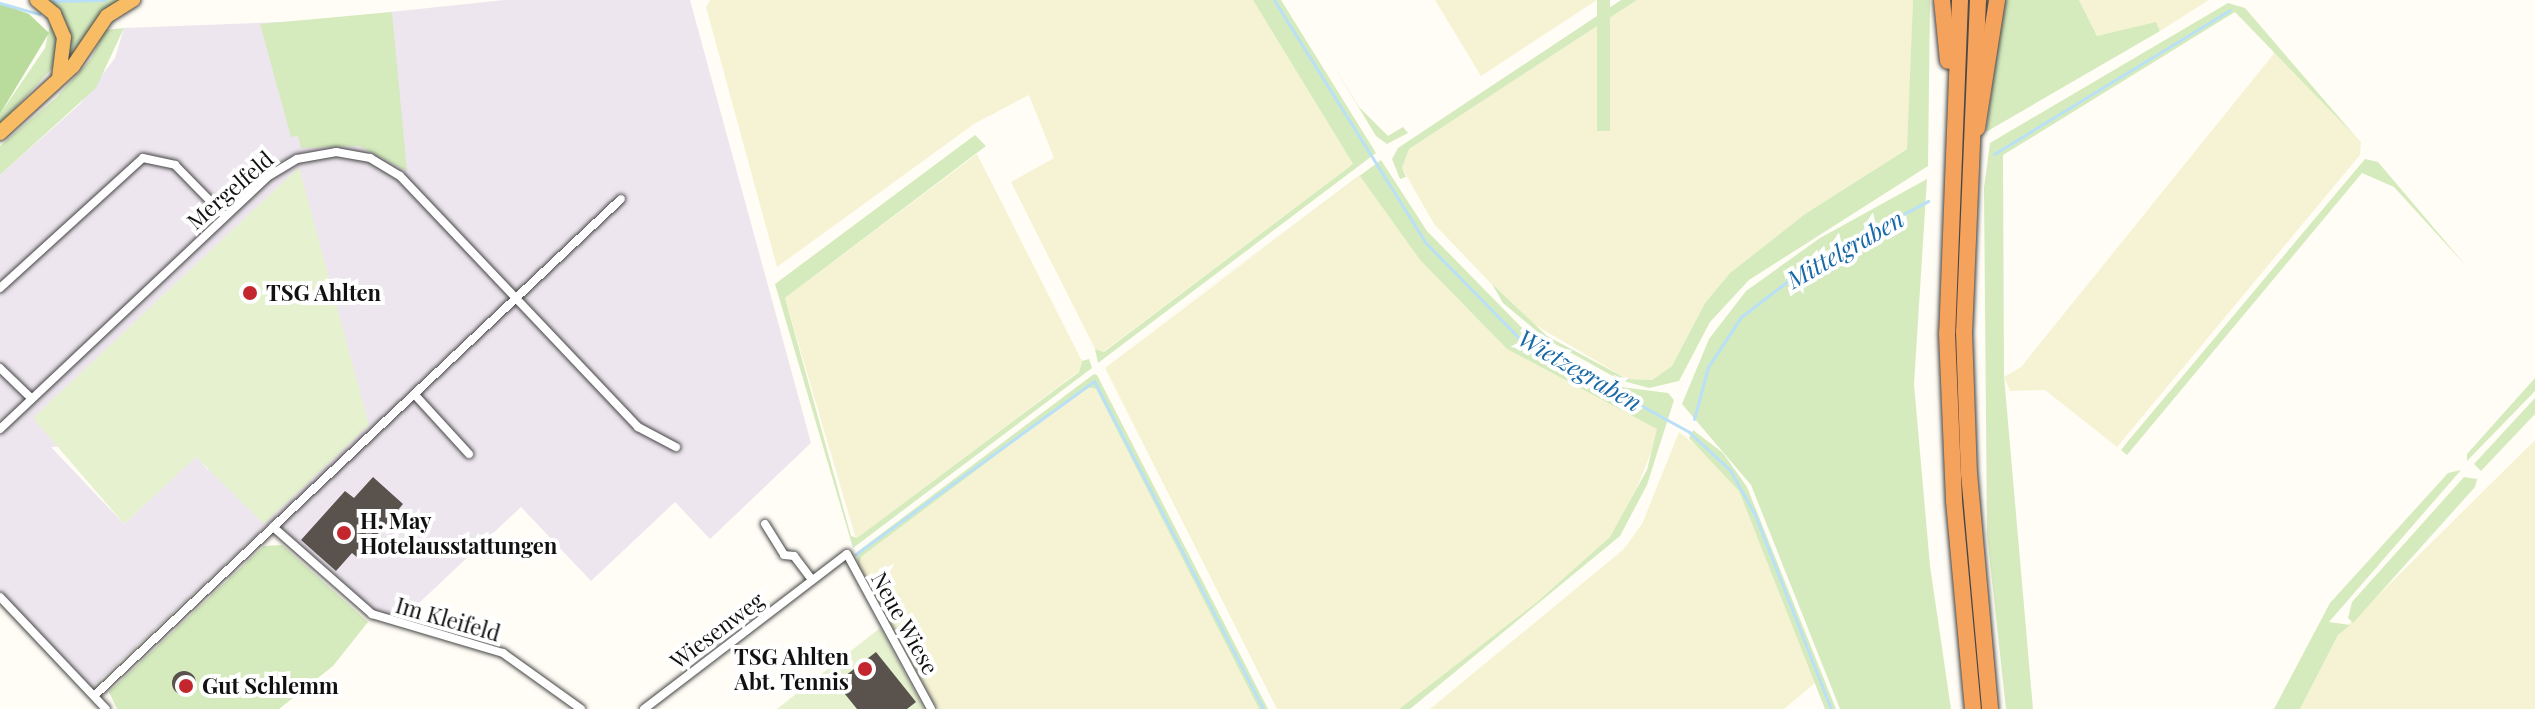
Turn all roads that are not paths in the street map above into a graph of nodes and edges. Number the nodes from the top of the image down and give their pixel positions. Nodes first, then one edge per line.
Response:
1 (37, 0) edge
2 (133, 0) edge
3 (1942, 0) edge
4 (1960, 0) edge
5 (1978, 0) edge
6 (1997, 0) edge
7 (55, 82) junction
8 (1953, 90) junction
9 (0, 133) edge
10 (1966, 181) junction
11 (621, 199) dead end
12 (225, 216) junction
13 (0, 288) edge
14 (518, 297) junction
15 (0, 368) edge
16 (415, 395) junction
17 (31, 398) junction
18 (0, 429) edge
19 (676, 447) dead end
20 (469, 454) dead end
21 (765, 524) dead end
22 (273, 527) junction
23 (847, 554) joint
24 (812, 580) junction
25 (0, 597) edge
26 (94, 696) junction
27 (106, 709) edge
28 (581, 709) edge
29 (644, 709) edge
30 (931, 709) edge
31 (1973, 709) edge
32 (1990, 709) edge

1 - 7 highway
2 - 7 highway
3 - 8 highway
4 - 8 highway
5 - 10 highway
6 - 10 highway
7 - 9 highway
8 - 31 highway
10 - 32 highway
11 - 14 street
12 - 13 street
12 - 14 street, Mergelfeld
12 - 17 street, Mergelfeld
14 - 16 street
14 - 19 street, Mergelfeld
15 - 17 street
16 - 20 street
16 - 22 street
17 - 18 street, Mergelfeld
21 - 24 street
22 - 26 street
22 - 28 street, Im Kleifeld
23 - 24 street, Wiesenweg
23 - 30 street, Neue Wiese
24 - 29 street, Wiesenweg
25 - 26 street
26 - 27 street

